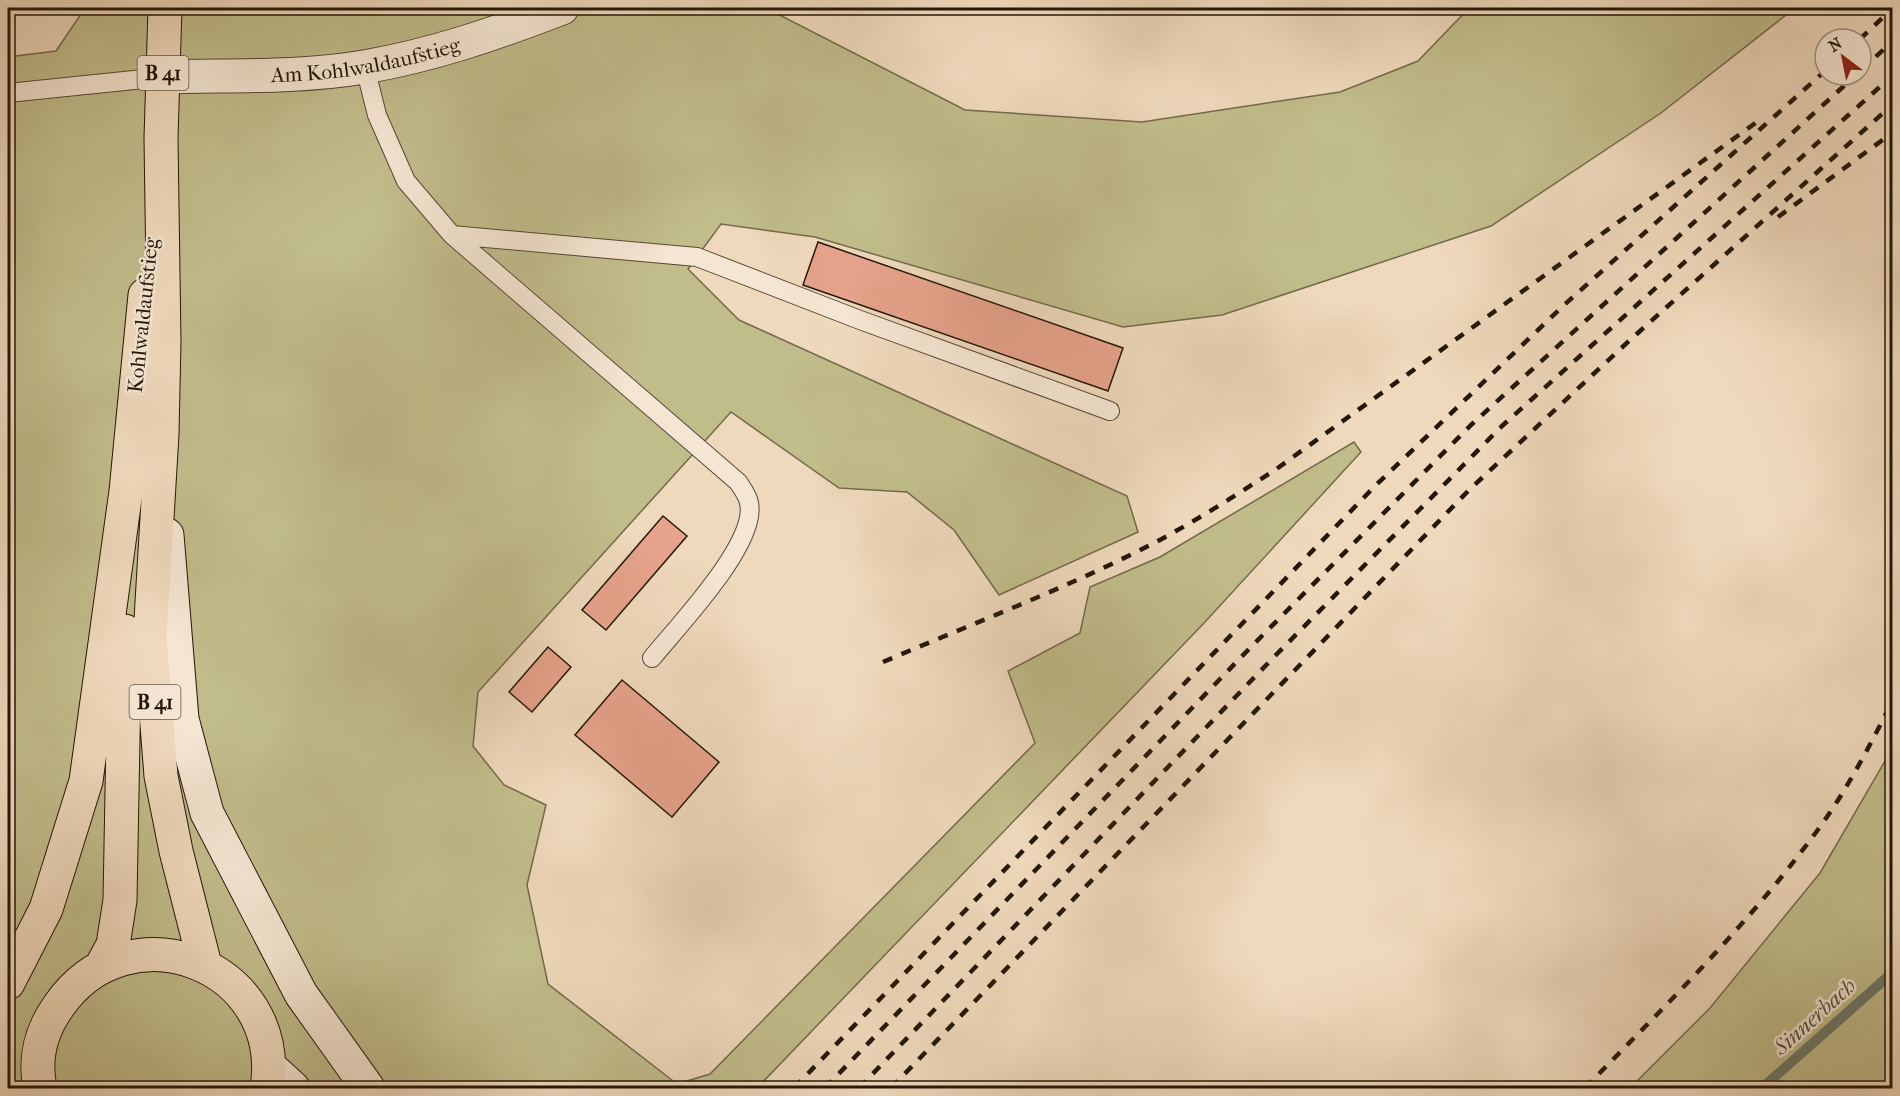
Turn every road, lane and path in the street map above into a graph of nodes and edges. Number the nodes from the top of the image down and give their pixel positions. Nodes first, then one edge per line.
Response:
1 (165, 8) edge
2 (562, 8) edge
3 (365, 67) junction
4 (163, 77) junction
5 (8, 93) edge
6 (160, 138) junction
7 (452, 235) junction
8 (1110, 411) dead end
9 (162, 434) junction
10 (126, 491) junction
11 (652, 658) dead end
12 (205, 965) junction
13 (101, 967) junction
14 (8, 983) edge
15 (276, 1081) edge
16 (34, 1084) edge
17 (368, 1089) edge

1 - 4 main road, Kohlwaldaufstieg / B 41
2 - 3 main road, Am Kohlwaldaufstieg
3 - 4 main road, Am Kohlwaldaufstieg
3 - 7 lane
4 - 5 lane
4 - 6 main road, Kohlwaldaufstieg / B 41
6 - 9 main road, Kohlwaldaufstieg / B 41
6 - 10 main road, Kohlwaldaufstieg / B 41
7 - 8 lane
7 - 11 lane
9 - 12 main road, B 41
9 - 17 main road, B 41
10 - 13 main road, B 41
10 - 14 main road, B 41
12 - 13 main road, B 41
12 - 15 main road, B 41
13 - 16 main road, B 41

